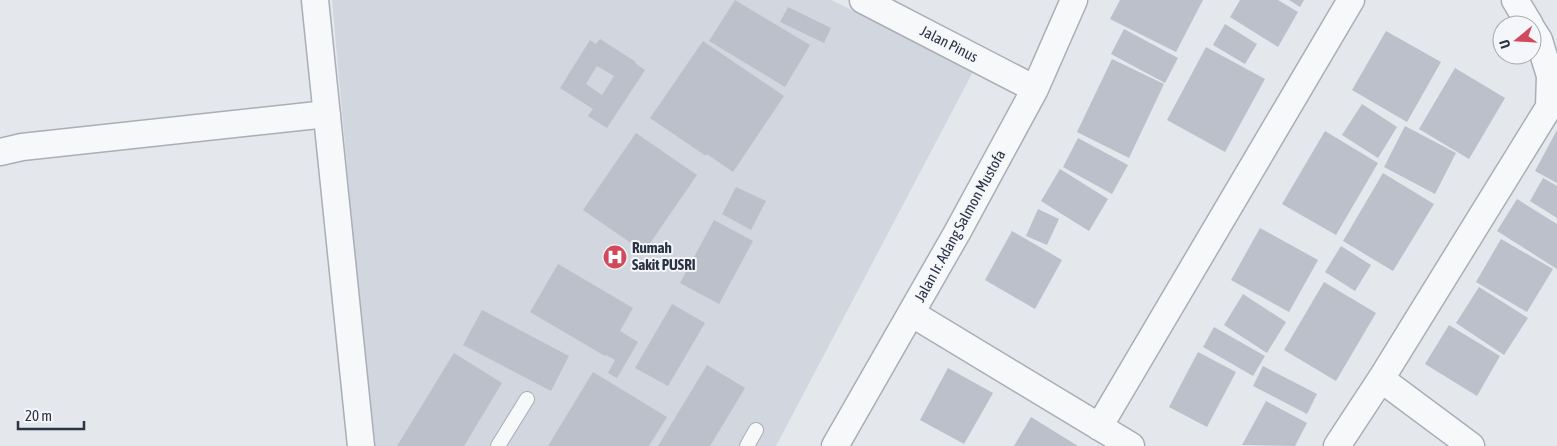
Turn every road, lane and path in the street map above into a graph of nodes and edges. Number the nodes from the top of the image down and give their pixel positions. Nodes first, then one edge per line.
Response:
1 (315, 0) edge
2 (863, 0) edge
3 (1074, 0) edge
4 (1350, 0) edge
5 (1515, 0) edge
6 (1524, 15) edge
7 (1542, 50) edge
8 (1035, 89) junction
9 (327, 114) junction
10 (0, 152) edge
11 (911, 313) junction
12 (1381, 379) junction
13 (527, 400) dead end
14 (1099, 427) junction
15 (756, 430) dead end
16 (361, 446) edge
17 (498, 446) edge
18 (747, 446) edge
19 (835, 446) edge
20 (1131, 446) edge
21 (1337, 446) edge
22 (1471, 446) edge

1 - 9 street
2 - 8 street, Jalan Pinus
3 - 8 street, Jalan Ir. Adang Salmon Mustofa
4 - 14 street
5 - 6 street
7 - 12 street
8 - 11 street, Jalan Ir. Adang Salmon Mustofa
9 - 10 street
9 - 16 street
11 - 14 street
11 - 19 street, Jalan Ir. Adang Salmon Mustofa
12 - 21 street
12 - 22 street
13 - 17 lane
14 - 20 street
15 - 18 lane

